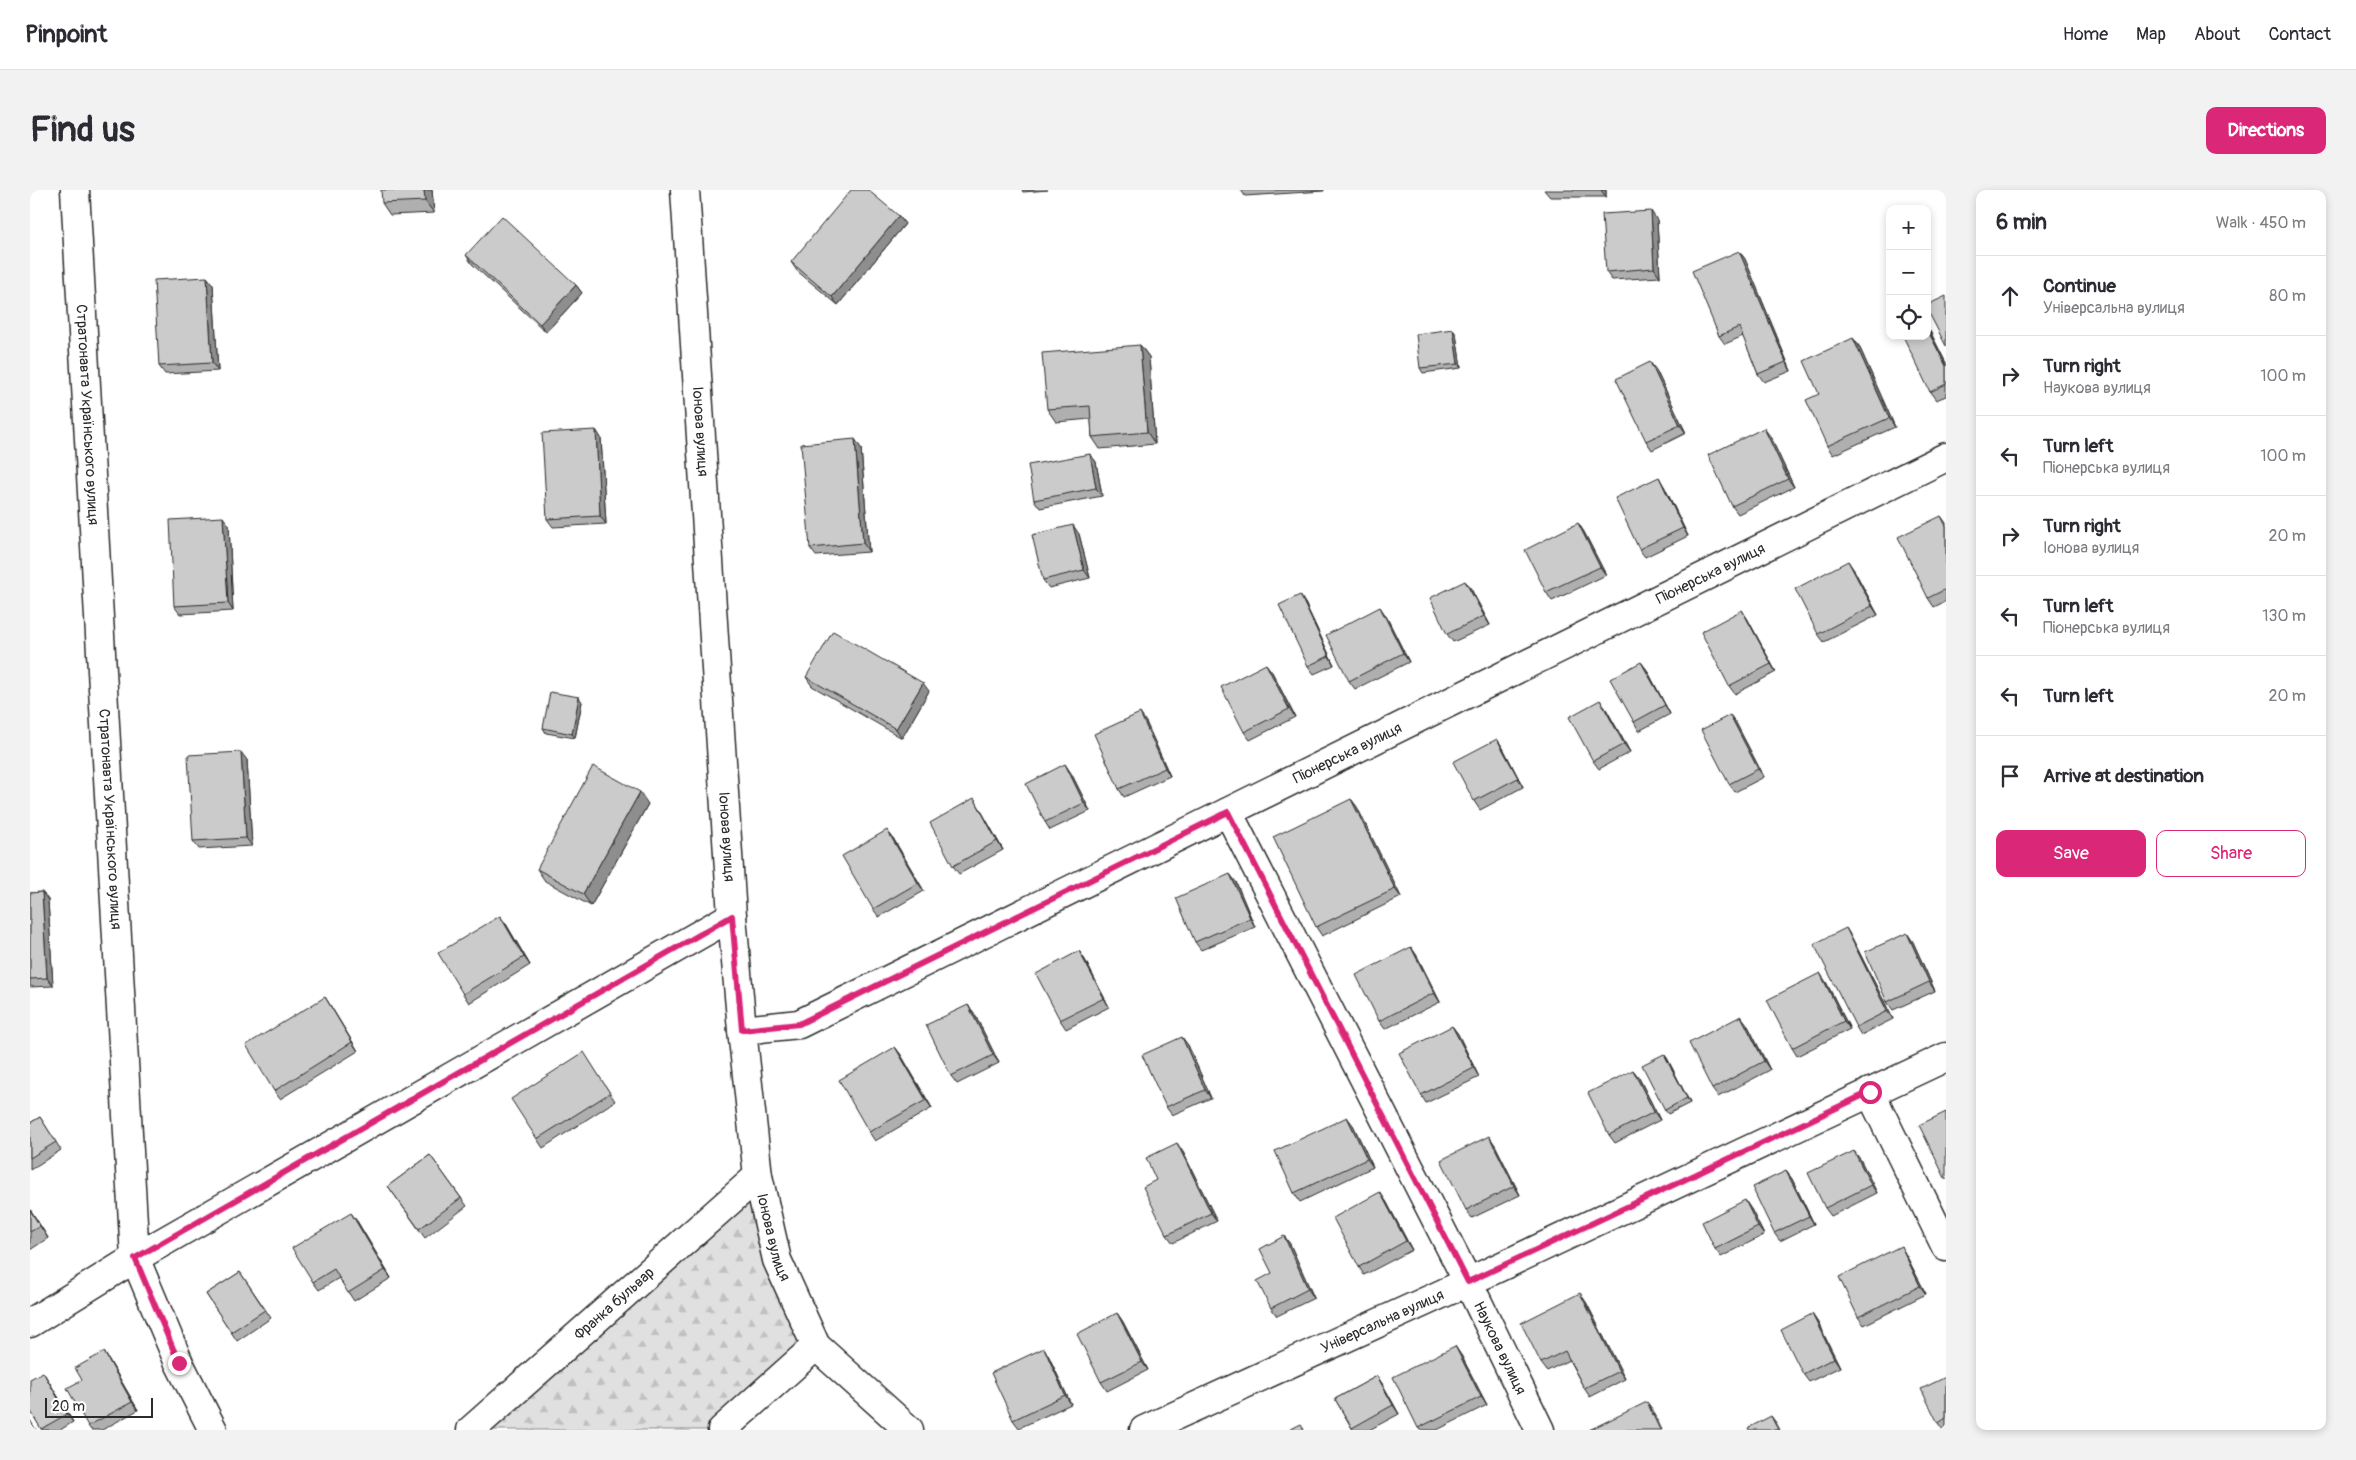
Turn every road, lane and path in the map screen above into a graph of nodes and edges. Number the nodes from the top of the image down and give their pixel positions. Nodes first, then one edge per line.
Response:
1 (76, 190) edge
2 (685, 190) edge
3 (1946, 457) edge
4 (1228, 812) junction
5 (732, 916) junction
6 (742, 1030) junction
7 (1946, 1057) edge
8 (1870, 1092) junction
9 (758, 1176) junction
10 (1946, 1247) edge
11 (135, 1258) junction
12 (1468, 1282) junction
13 (30, 1323) edge
14 (816, 1346) junction
15 (213, 1430) edge
16 (471, 1430) edge
17 (722, 1430) edge
18 (909, 1430) edge
19 (1144, 1430) edge
20 (1540, 1430) edge

1 - 11 street, Стратонавта Українського вулиця
2 - 5 street, Іонова вулиця
3 - 4 street, Піонерська вулиця
4 - 6 street, Піонерська вулиця
4 - 12 street, Наукова вулиця
5 - 6 street, Іонова вулиця
5 - 11 street
6 - 9 street, Іонова вулиця
7 - 8 street, Універсальна вулиця
8 - 10 street
8 - 12 street, Універсальна вулиця
9 - 14 street, Іонова вулиця
9 - 16 street, Франка бульвар
11 - 13 street
11 - 15 street, Стратонавта Українського вулиця
12 - 19 street, Універсальна вулиця
12 - 20 street, Наукова вулиця
14 - 17 street
14 - 18 street, Іонова вулиця

